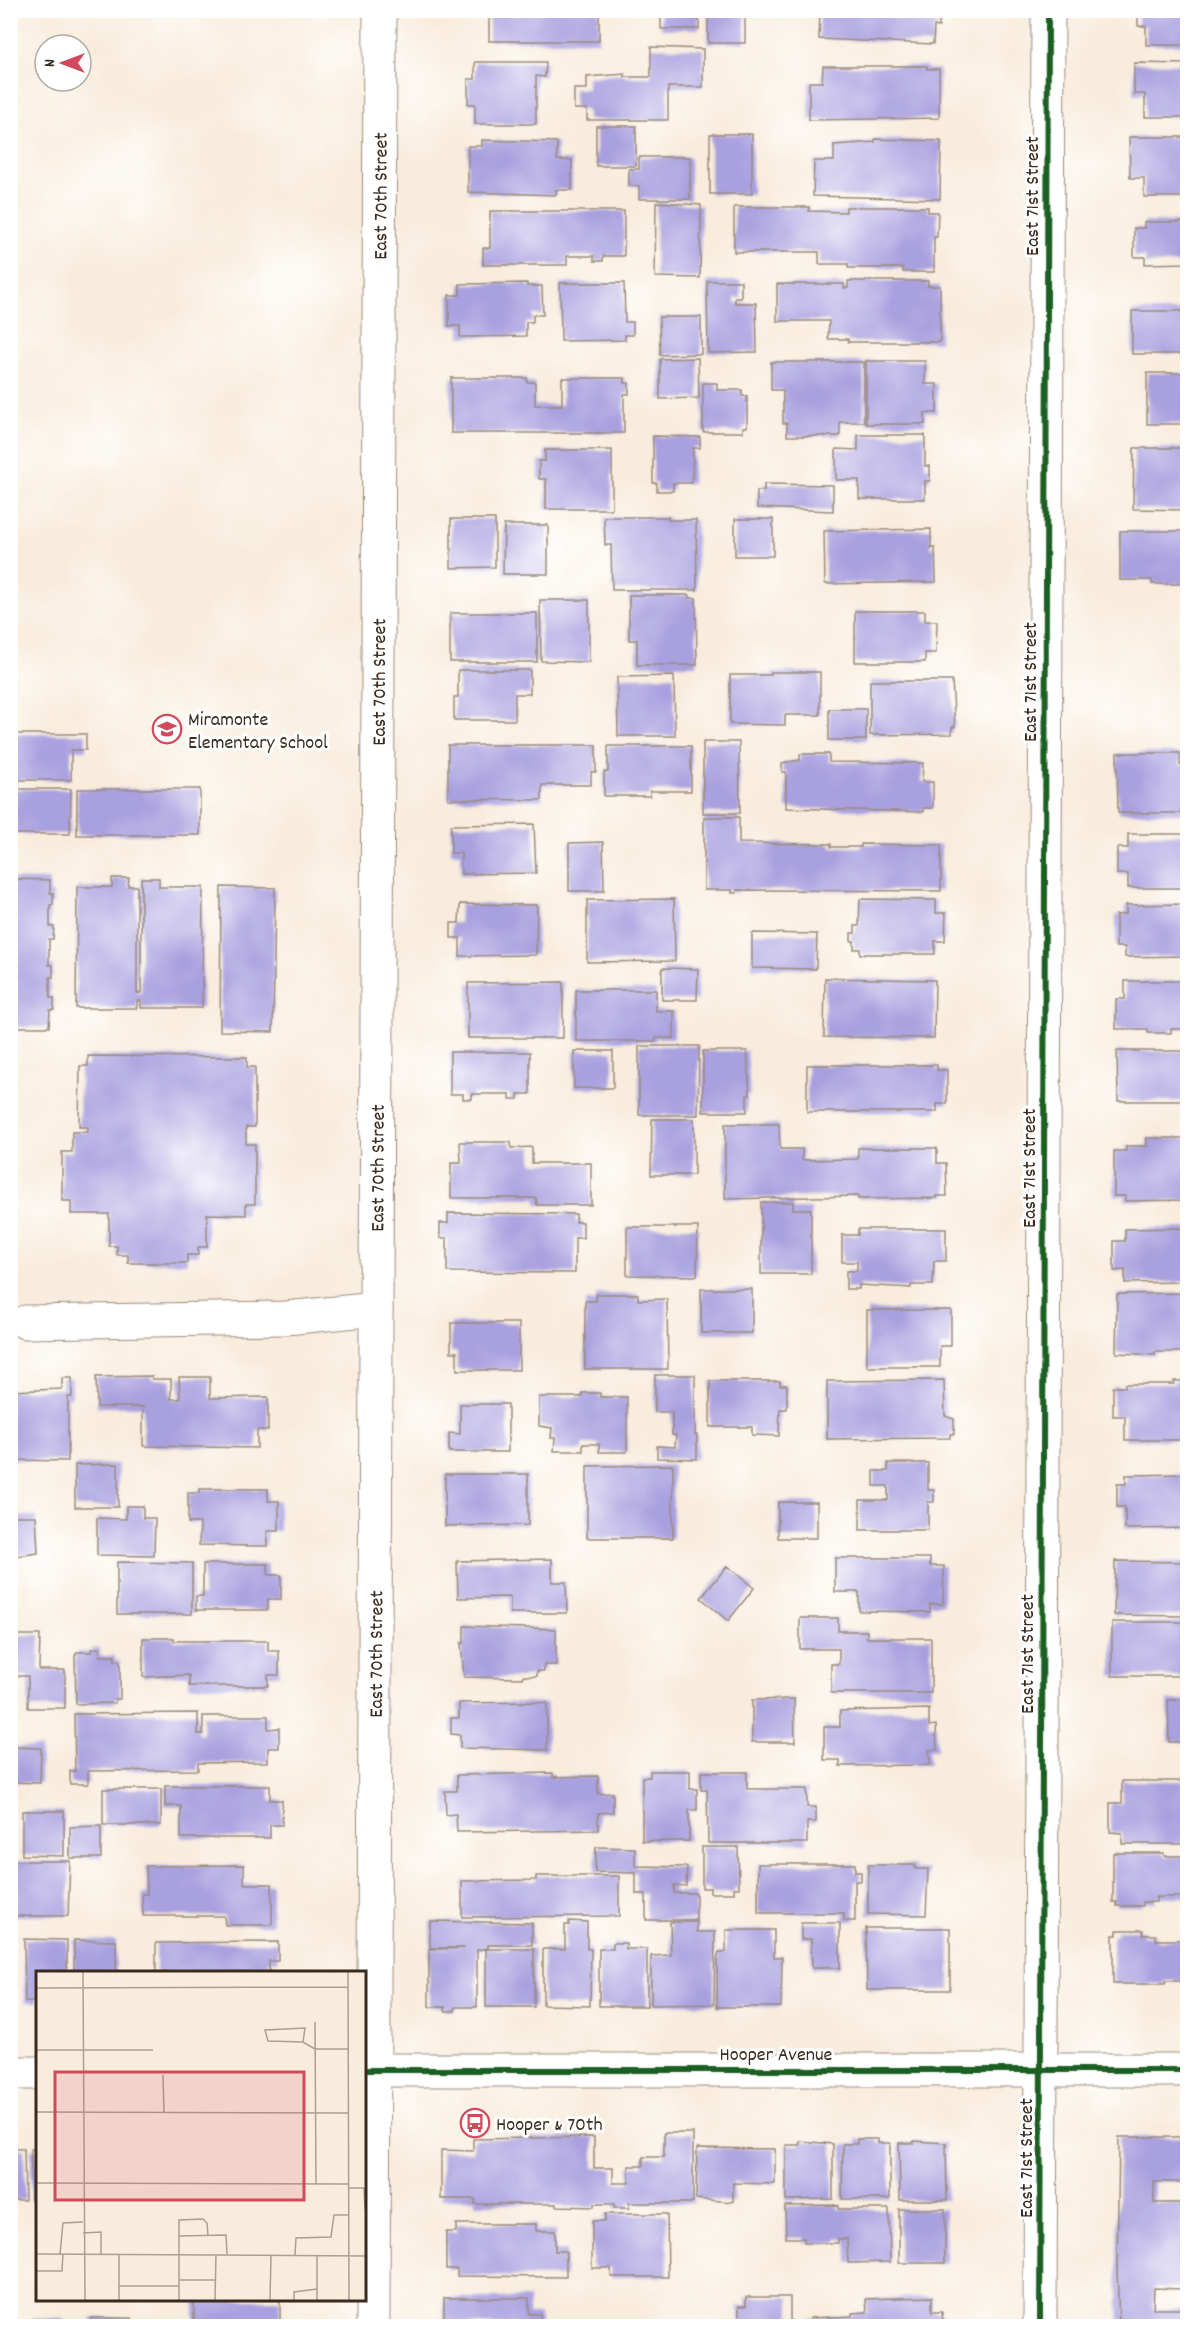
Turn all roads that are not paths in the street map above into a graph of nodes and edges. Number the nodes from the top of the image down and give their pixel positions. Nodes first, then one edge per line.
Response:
1 (380, 10) edge
2 (1048, 10) edge
3 (376, 1309) junction
4 (24, 1322) dead end
5 (370, 2070) edge
6 (1042, 2070) junction
7 (1188, 2070) edge
8 (10, 2073) edge
9 (36, 2073) edge
10 (373, 2326) edge
11 (1040, 2326) edge

1 - 3 street, East 70th Street
2 - 6 street, East 71st Street
3 - 4 street
3 - 5 street, East 70th Street
5 - 6 street, Hooper Avenue
5 - 10 street, East 70th Street
6 - 7 street, Hooper Avenue
6 - 11 street, East 71st Street
8 - 9 street

